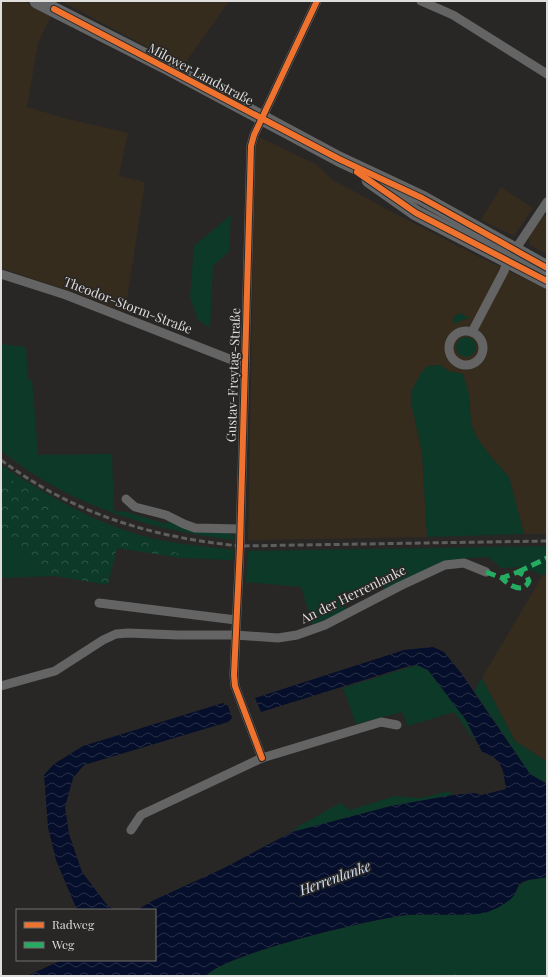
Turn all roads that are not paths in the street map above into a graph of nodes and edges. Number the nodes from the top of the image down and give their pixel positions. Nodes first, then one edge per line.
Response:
1 (37, 1) edge
2 (316, 1) edge
3 (421, 1) edge
4 (547, 74) edge
5 (262, 118) junction
6 (547, 202) edge
7 (511, 255) junction
8 (547, 268) edge
9 (1, 274) edge
10 (547, 281) edge
11 (472, 332) dead end
12 (244, 361) junction
13 (126, 499) dead end
14 (240, 529) junction
15 (486, 572) dead end
16 (100, 603) dead end
17 (236, 620) junction
18 (235, 634) junction
19 (1, 686) edge
20 (397, 725) dead end
21 (262, 758) junction
22 (131, 830) dead end

1 - 5 main road, Milower Landstraße
2 - 5 street, Gustav-Freytag-Straße
3 - 4 street
5 - 7 main road, Milower Landstraße
5 - 12 street, Gustav-Freytag-Straße
6 - 7 street
7 - 8 main road, Milower Landstraße
7 - 10 main road, Milower Landstraße
7 - 11 street
9 - 12 street, Theodor-Storm-Straße
12 - 14 street, Gustav-Freytag-Straße
13 - 14 street
14 - 17 street, Gustav-Freytag-Straße
15 - 18 street, An der Herrenlanke
16 - 17 street
17 - 18 street, Gustav-Freytag-Straße
18 - 19 street
18 - 21 street
20 - 21 street
21 - 22 street

